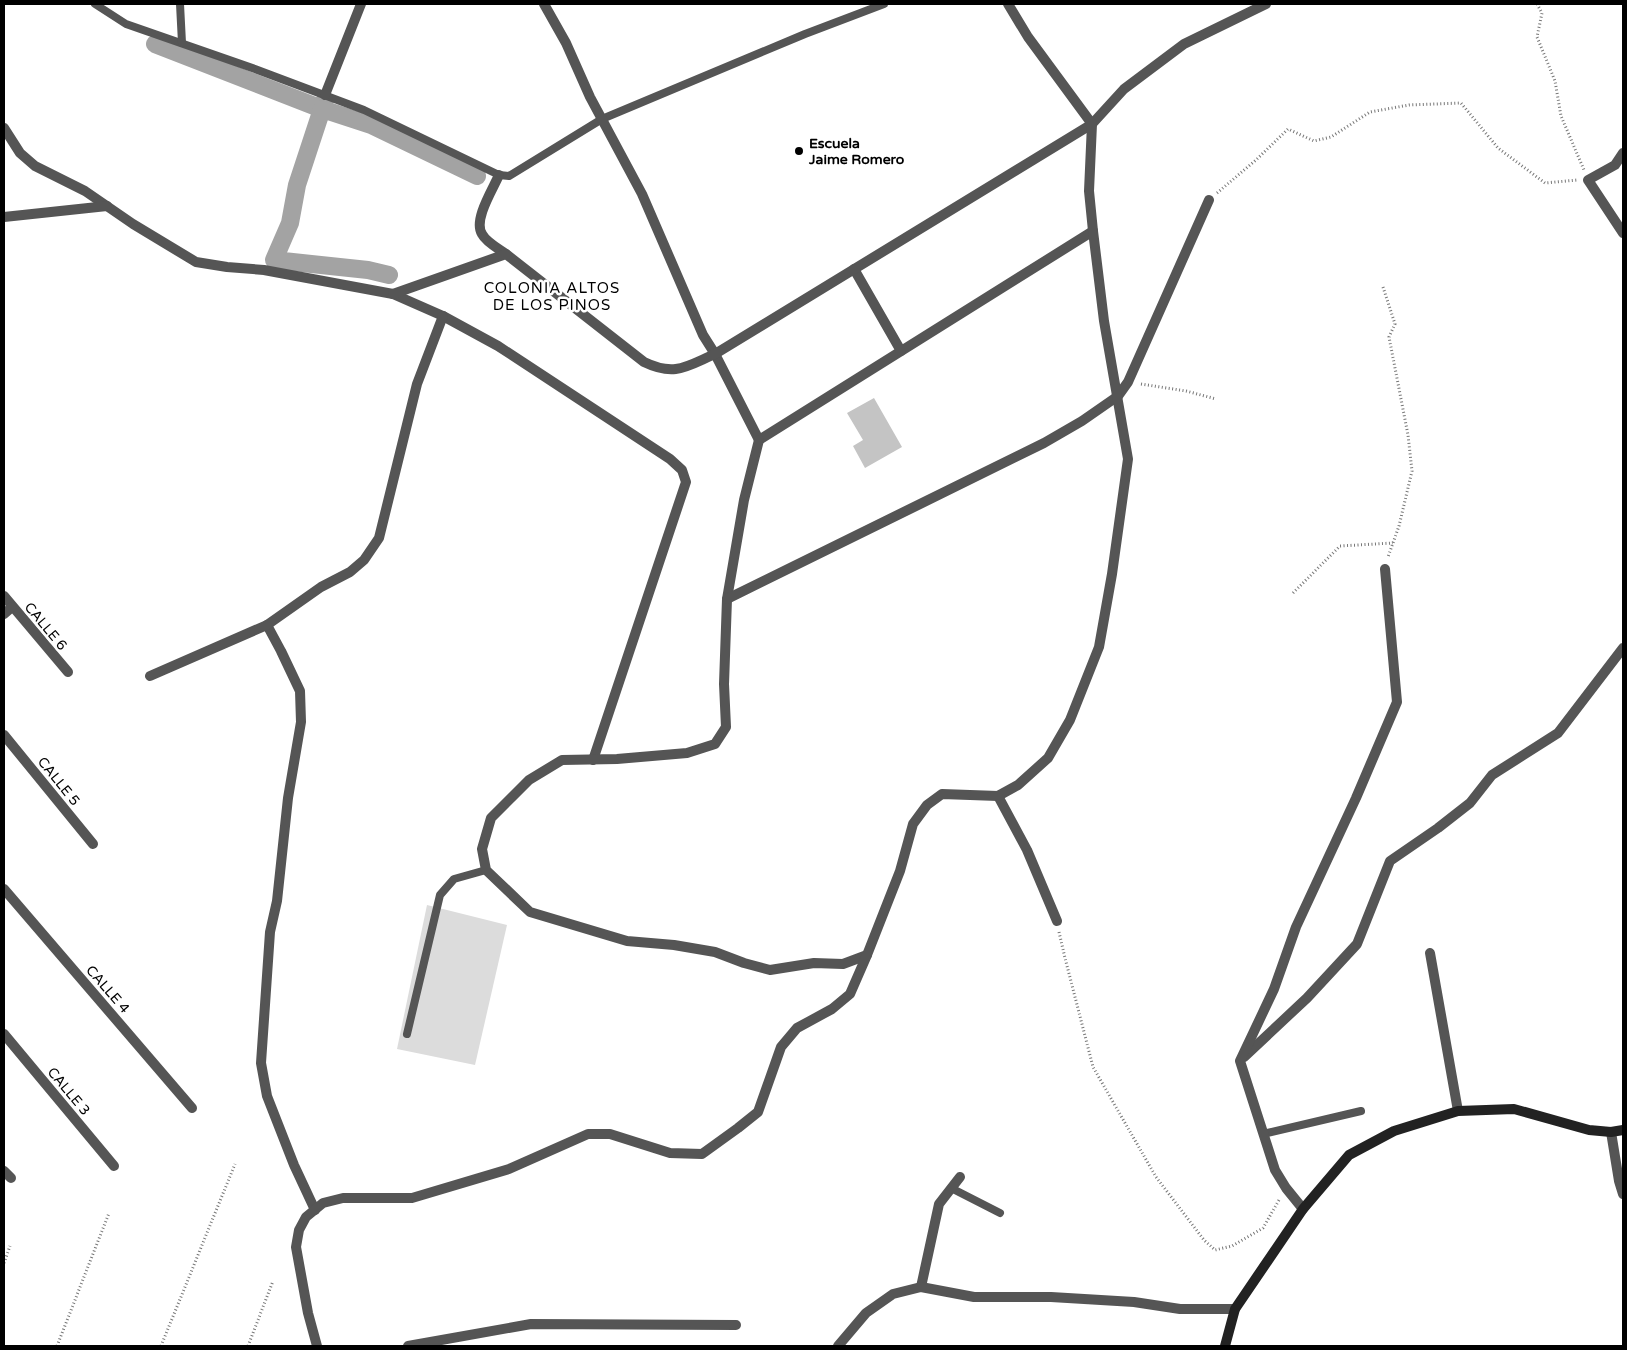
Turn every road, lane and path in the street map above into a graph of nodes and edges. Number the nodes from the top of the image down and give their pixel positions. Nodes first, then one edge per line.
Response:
1 (95, 4) edge
2 (180, 4) edge
3 (361, 4) edge
4 (544, 4) edge
5 (884, 4) edge
6 (1008, 4) edge
7 (1266, 4) edge
8 (1537, 4) edge
9 (182, 43) junction
10 (325, 95) junction
11 (602, 119) junction
12 (1092, 124) junction
13 (4, 128) edge
14 (1623, 153) edge
15 (499, 175) junction
16 (1588, 180) junction
17 (1209, 200) joint
18 (107, 206) junction
19 (4, 217) edge
20 (1093, 231) junction
21 (1623, 233) edge
22 (506, 254) junction
23 (854, 269) junction
24 (1383, 287) dead end
25 (393, 294) junction
26 (443, 316) junction
27 (901, 351) junction
28 (716, 354) junction
29 (1128, 382) junction
30 (1118, 396) junction
31 (1216, 399) dead end
32 (759, 440) junction
33 (1393, 543) junction
34 (1385, 569) joint
35 (1293, 593) dead end
36 (4, 596) edge
37 (727, 599) junction
38 (12, 607) junction
39 (4, 614) edge
40 (267, 625) junction
41 (1623, 648) edge
42 (68, 672) dead end
43 (150, 676) dead end
44 (4, 735) edge
45 (593, 760) junction
46 (998, 796) junction
47 (94, 844) dead end
48 (486, 870) junction
49 (4, 888) edge
50 (1057, 921) joint
51 (1430, 954) dead end
52 (867, 956) junction
53 (4, 1034) edge
54 (407, 1034) dead end
55 (1240, 1062) junction
56 (192, 1108) dead end
57 (1361, 1111) dead end
58 (1458, 1111) junction
59 (1623, 1130) edge
60 (1611, 1132) junction
61 (1263, 1134) junction
62 (235, 1164) dead end
63 (114, 1166) dead end
64 (960, 1177) dead end
65 (951, 1188) junction
66 (1286, 1188) junction
67 (1623, 1194) edge
68 (1303, 1209) junction
69 (315, 1210) junction
70 (109, 1213) dead end
71 (1000, 1213) dead end
72 (10, 1246) dead end
73 (4, 1263) edge
74 (273, 1281) dead end
75 (921, 1287) junction
76 (1235, 1309) junction
77 (736, 1325) dead end
78 (57, 1346) edge
79 (161, 1346) edge
80 (248, 1346) edge
81 (317, 1346) edge
82 (408, 1346) edge
83 (838, 1346) edge
84 (1225, 1346) edge

1 - 9 lane
2 - 9 lane
3 - 10 street
4 - 11 street
5 - 11 lane
6 - 12 street
7 - 12 street
8 - 16 path
9 - 10 lane
10 - 15 lane
11 - 15 lane
11 - 28 street
12 - 20 street
12 - 23 street
13 - 18 street
14 - 16 street
15 - 22 street
16 - 17 path
16 - 21 street
17 - 29 street
18 - 19 street
18 - 25 street
20 - 27 street
20 - 30 street
22 - 25 street
22 - 28 street
23 - 27 street
23 - 28 street
24 - 33 path
25 - 26 street
26 - 40 street
26 - 45 street
27 - 32 street
28 - 32 street
29 - 30 street
29 - 31 path
30 - 37 street
30 - 46 street
32 - 37 street
33 - 34 path
33 - 35 path
34 - 55 street
36 - 38 street, CALLE 6
37 - 45 street
38 - 39 street
38 - 42 street, CALLE 6
40 - 43 street
40 - 69 street
41 - 55 street
44 - 47 street, CALLE 5
45 - 48 street
46 - 50 street
46 - 52 street
48 - 52 street
48 - 54 lane
49 - 56 street, CALLE 4
50 - 66 path
51 - 58 street
52 - 69 street
53 - 63 street, CALLE 3
55 - 61 street
57 - 61 lane
58 - 60 street
58 - 68 street
59 - 60 street
60 - 67 street
61 - 66 street
62 - 79 path
64 - 65 street
65 - 71 lane
65 - 75 street
66 - 68 street
68 - 76 street
69 - 81 street
70 - 78 path
72 - 73 path
74 - 80 path
75 - 76 street
75 - 83 street
76 - 84 street
77 - 82 street

